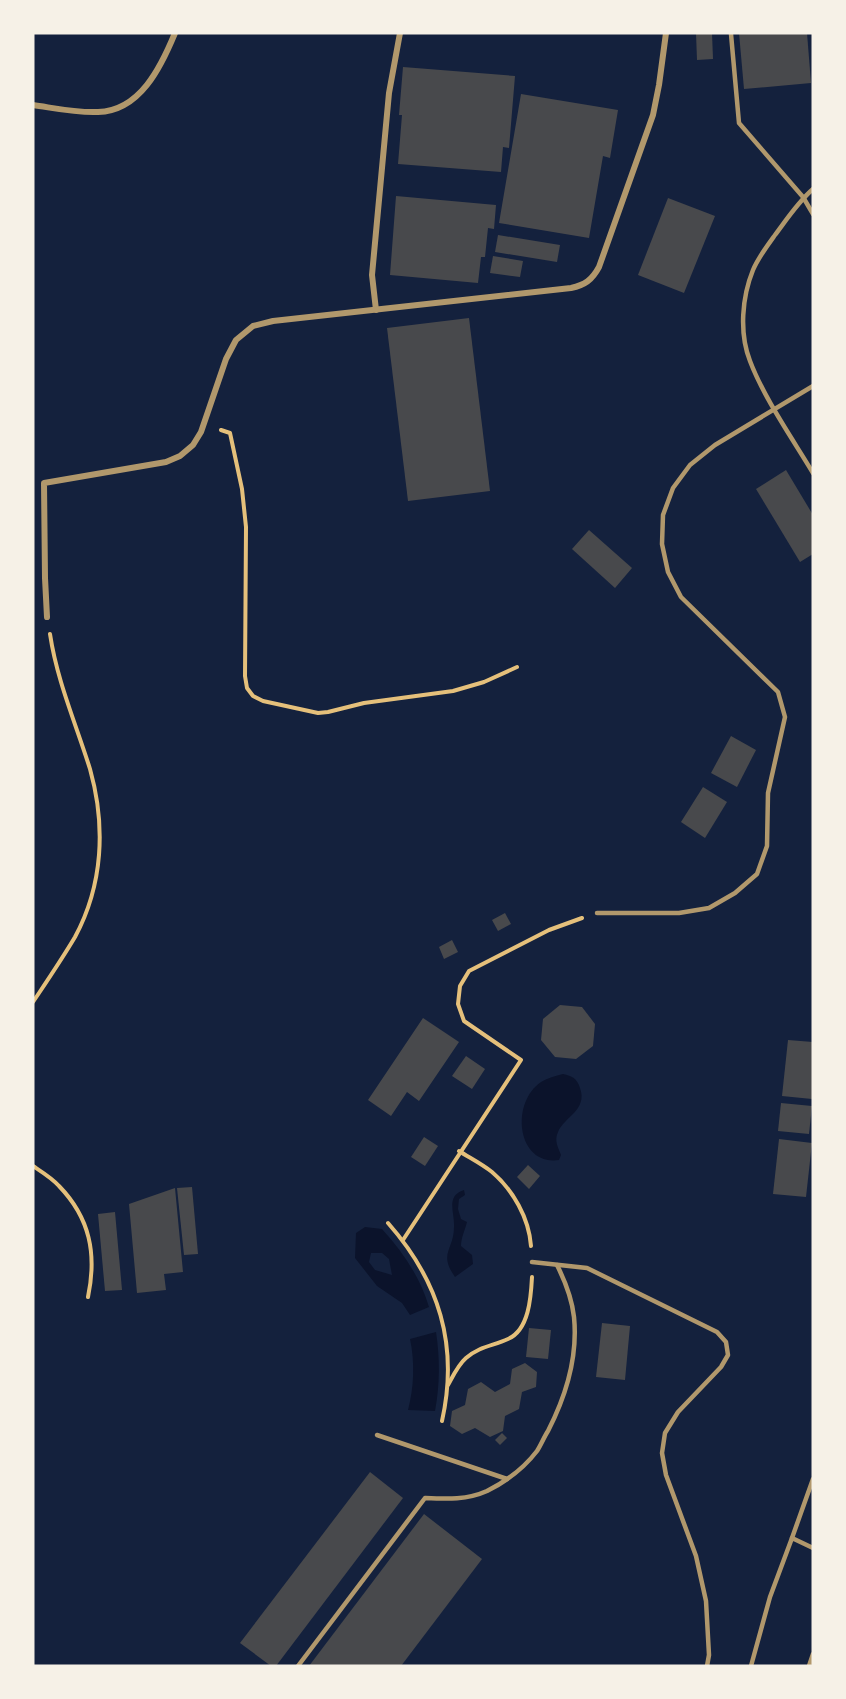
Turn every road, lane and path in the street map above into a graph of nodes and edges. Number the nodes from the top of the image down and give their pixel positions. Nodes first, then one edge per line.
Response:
1 (174, 33) edge
2 (400, 33) edge
3 (666, 33) edge
4 (731, 34) edge
5 (33, 105) edge
6 (813, 189) edge
7 (803, 197) junction
8 (813, 214) edge
9 (376, 310) junction
10 (813, 386) edge
11 (203, 423) junction
12 (813, 473) edge
13 (47, 617) joint
14 (517, 667) dead end
15 (597, 913) joint
16 (33, 1002) edge
17 (459, 1151) junction
18 (33, 1166) edge
19 (388, 1223) dead end
20 (403, 1240) junction
21 (532, 1262) junction
22 (557, 1265) junction
23 (87, 1297) dead end
24 (448, 1385) junction
25 (442, 1421) dead end
26 (377, 1435) dead end
27 (507, 1479) junction
28 (813, 1479) edge
29 (792, 1538) junction
30 (813, 1548) edge
31 (813, 1654) edge
32 (298, 1666) edge
33 (707, 1666) edge
34 (751, 1666) edge
35 (809, 1666) edge

1 - 5 street
2 - 9 street
3 - 9 street
4 - 7 lane
6 - 7 lane
7 - 8 lane
7 - 12 lane
9 - 11 street
10 - 15 lane
11 - 13 street
11 - 14 path
13 - 16 path
15 - 17 path
17 - 20 path
17 - 21 path
18 - 23 path
19 - 20 path
20 - 24 path
21 - 22 lane
21 - 24 path
22 - 27 lane
22 - 33 lane
24 - 25 path
26 - 27 lane
27 - 32 lane
28 - 29 lane
29 - 30 lane
29 - 34 lane
31 - 35 lane

